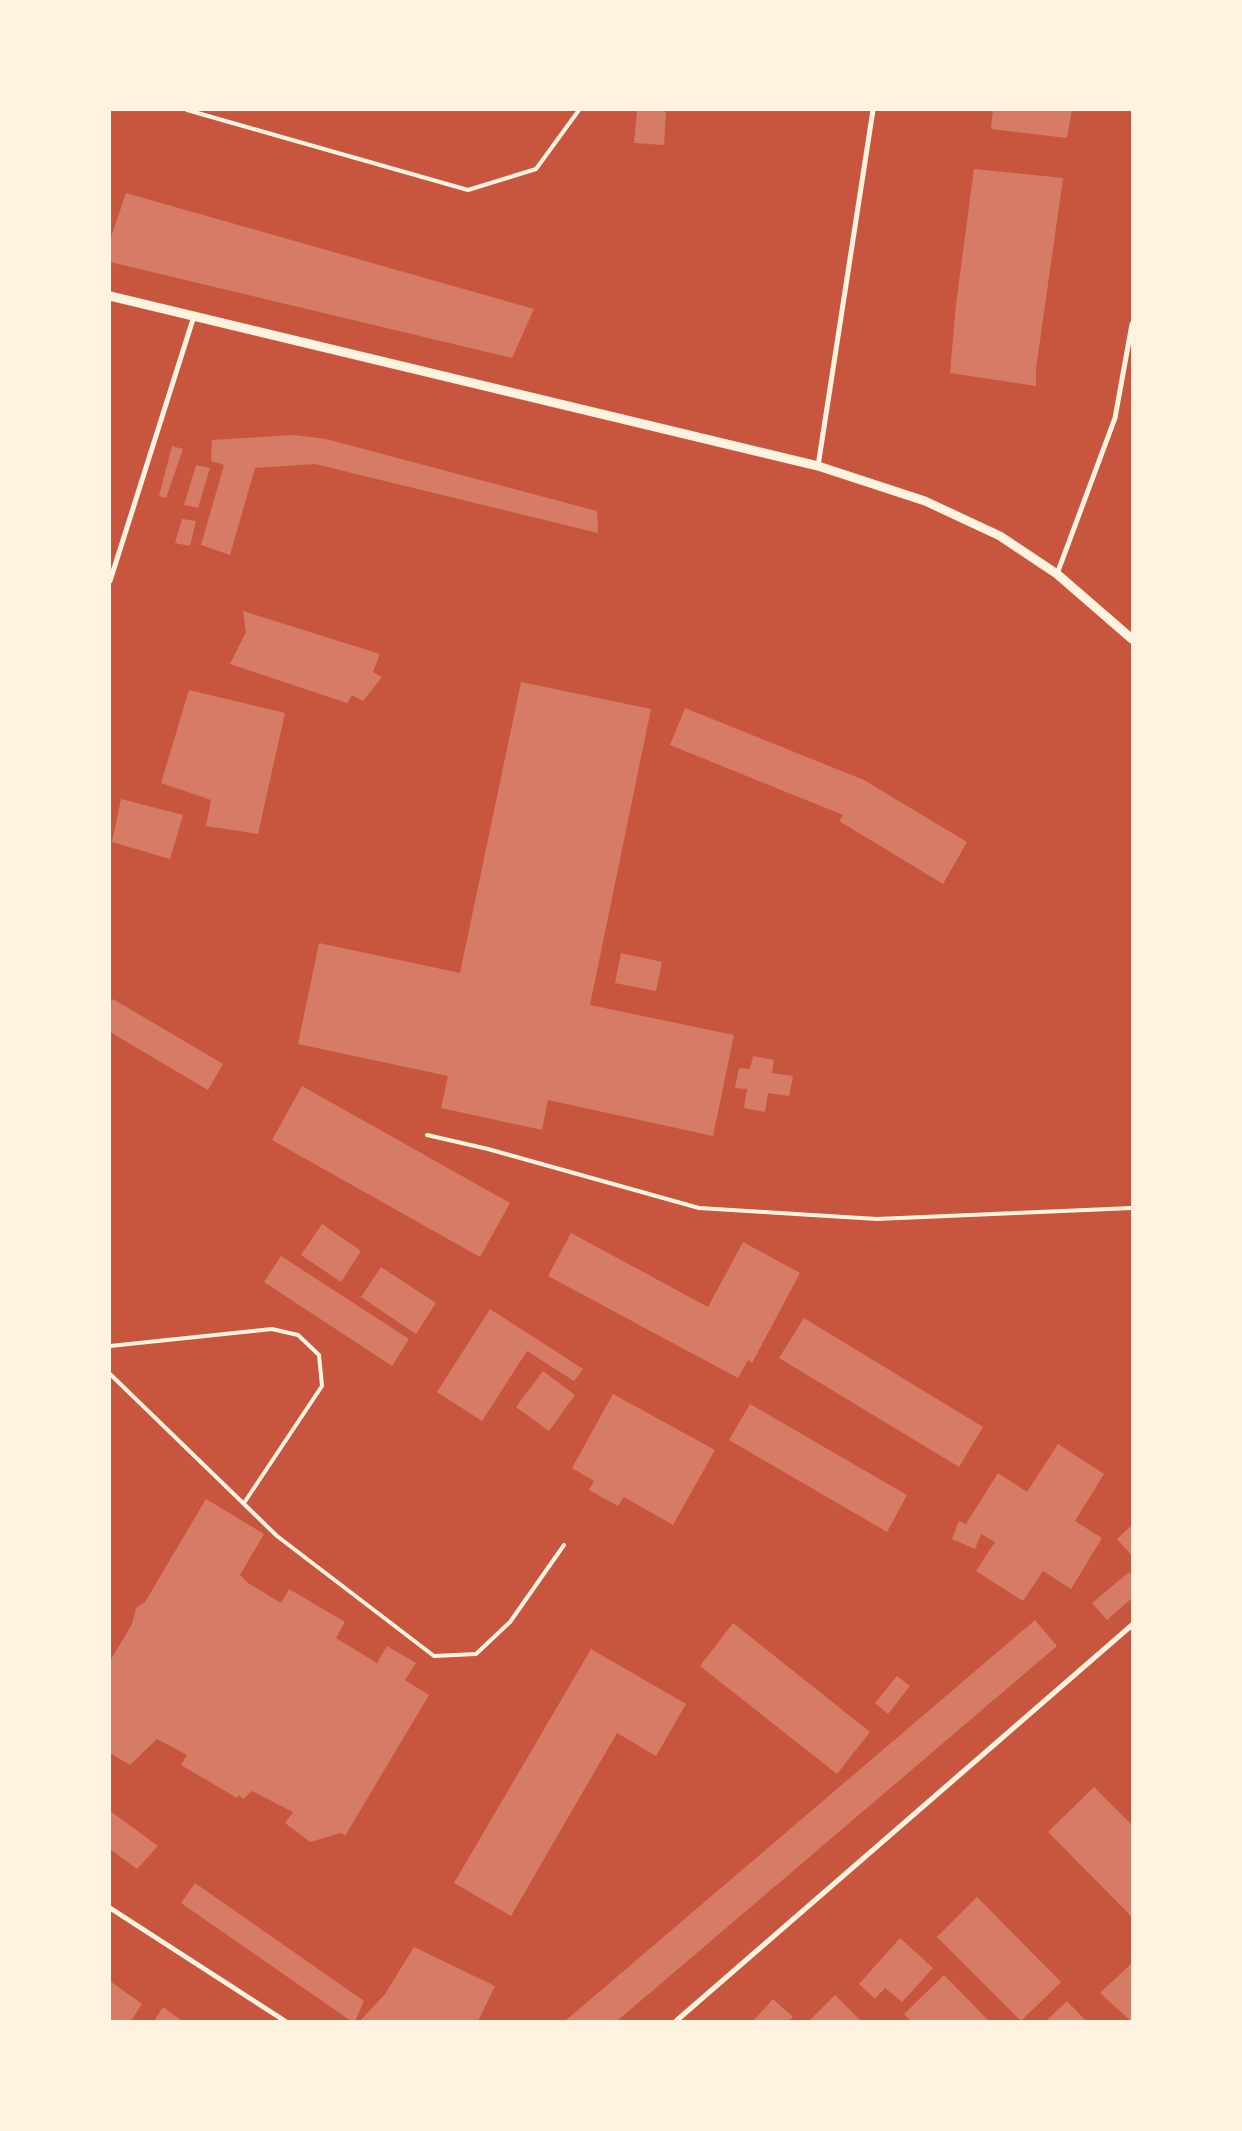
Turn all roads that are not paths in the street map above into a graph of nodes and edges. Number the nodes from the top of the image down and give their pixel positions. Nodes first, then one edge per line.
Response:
1 (188, 110) edge
2 (579, 110) edge
3 (873, 110) edge
4 (110, 296) edge
5 (194, 316) junction
6 (1132, 324) edge
7 (818, 466) junction
8 (1057, 574) junction
9 (110, 581) edge
10 (1132, 639) edge
11 (427, 1134) dead end
12 (1132, 1208) edge
13 (110, 1346) edge
14 (110, 1374) edge
15 (244, 1504) junction
16 (564, 1545) dead end
17 (1132, 1625) edge
18 (110, 1908) edge
19 (285, 2021) edge
20 (676, 2021) edge

1 - 2 lane
3 - 7 street
4 - 5 street
5 - 7 street
5 - 9 street
6 - 8 street
7 - 8 street
8 - 10 street
11 - 12 lane
13 - 15 lane
14 - 15 lane
15 - 16 lane
17 - 20 street
18 - 19 street

